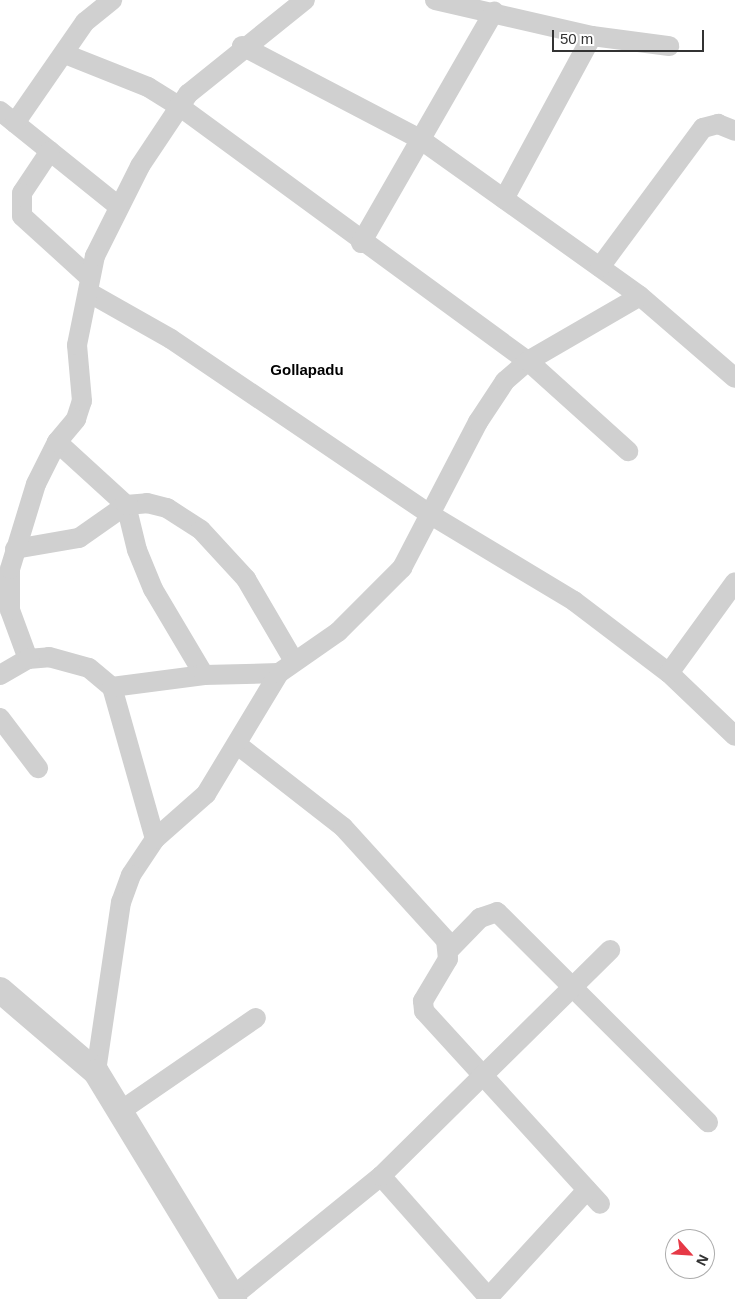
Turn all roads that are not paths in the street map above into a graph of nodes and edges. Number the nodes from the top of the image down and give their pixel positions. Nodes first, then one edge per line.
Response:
1 (112, 0) edge
2 (305, 0) edge
3 (435, 0) edge
4 (494, 12) junction
5 (592, 36) junction
6 (242, 46) junction
7 (669, 46) dead end
8 (65, 54) junction
9 (178, 106) junction
10 (8, 117) edge
11 (735, 131) edge
12 (420, 139) junction
13 (50, 151) junction
14 (504, 199) junction
15 (118, 206) junction
16 (361, 243) junction
17 (600, 267) junction
18 (88, 285) junction
19 (640, 296) junction
20 (528, 361) junction
21 (735, 378) edge
22 (58, 442) junction
23 (628, 451) dead end
24 (126, 505) junction
25 (431, 515) junction
26 (15, 549) junction
27 (735, 582) edge
28 (28, 659) junction
29 (287, 667) junction
30 (669, 673) junction
31 (0, 675) edge
32 (204, 675) junction
33 (112, 687) junction
34 (0, 718) edge
35 (733, 729) edge
36 (239, 746) junction
37 (38, 768) dead end
38 (155, 839) junction
39 (449, 950) junction
40 (610, 950) dead end
41 (576, 988) junction
42 (0, 990) edge
43 (256, 1018) dead end
44 (96, 1072) junction
45 (484, 1079) junction
46 (119, 1112) junction
47 (708, 1122) dead end
48 (381, 1176) junction
49 (233, 1298) edge
50 (488, 1298) edge

1 - 8 street
2 - 6 street
3 - 4 street
4 - 5 street
4 - 12 street
5 - 7 street
5 - 14 street
6 - 9 street
6 - 12 street
8 - 9 street
8 - 10 street
9 - 15 street
9 - 16 street
10 - 13 street
11 - 17 street
12 - 14 street
12 - 16 street
13 - 15 street
13 - 18 street
14 - 17 street
15 - 18 street
16 - 20 street
17 - 19 street
18 - 22 street
18 - 25 street
19 - 20 street
19 - 21 street
20 - 23 street
20 - 25 street
22 - 24 street
22 - 26 street
24 - 26 street
24 - 29 street
24 - 32 street
25 - 29 street
25 - 30 street
26 - 28 street
27 - 30 street
28 - 31 street
28 - 33 street
29 - 32 street
29 - 36 street
30 - 35 street
32 - 33 street
33 - 38 street
34 - 37 street
36 - 38 street
36 - 39 street
38 - 44 street
39 - 41 street
39 - 45 street
40 - 41 street
41 - 45 street
41 - 47 street
42 - 44 street
43 - 46 street
44 - 46 street
45 - 48 street
45 - 50 street
46 - 49 street
48 - 49 street
48 - 50 street

